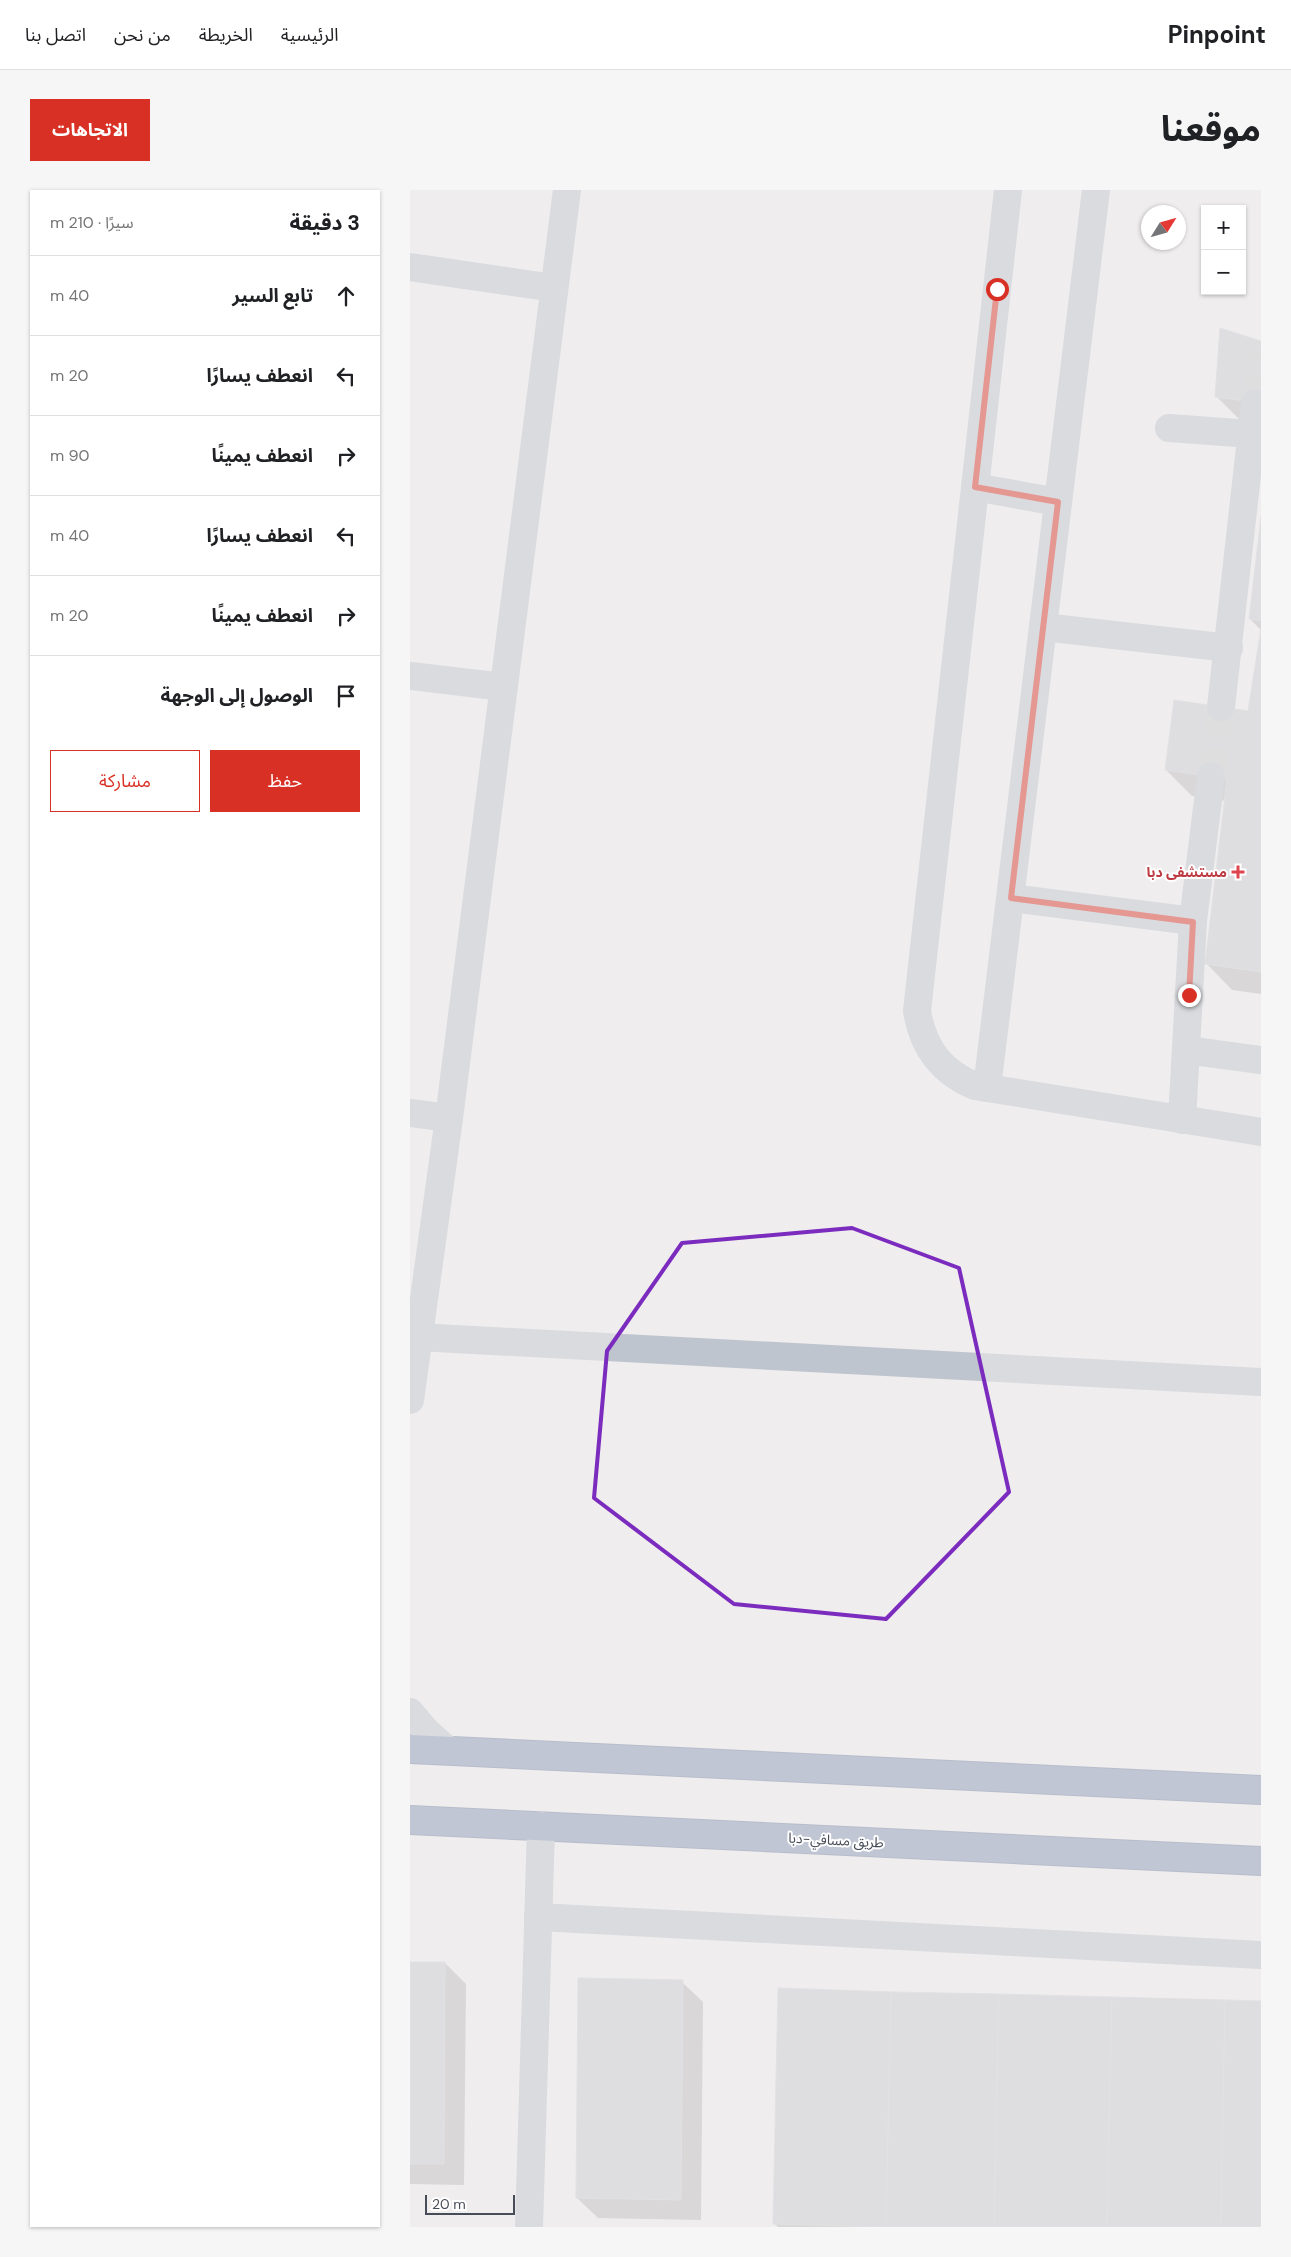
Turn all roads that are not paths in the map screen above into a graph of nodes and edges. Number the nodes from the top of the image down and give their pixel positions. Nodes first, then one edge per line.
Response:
1 (567, 190) edge
2 (1008, 190) edge
3 (1096, 190) edge
4 (410, 267) edge
5 (554, 288) junction
6 (1255, 403) tunnel mouth
7 (1168, 428) dead end
8 (1252, 434) junction
9 (975, 487) junction
10 (1058, 502) junction
11 (1043, 627) junction
12 (1229, 648) junction
13 (410, 676) edge
14 (504, 687) junction
15 (1222, 707) tunnel mouth
16 (1211, 776) tunnel mouth
17 (1011, 898) junction
18 (1193, 922) junction
19 (1186, 1050) junction
20 (1261, 1060) edge
21 (987, 1088) junction
22 (410, 1113) edge
23 (448, 1118) junction
24 (1182, 1120) junction
25 (1261, 1132) edge
26 (418, 1337) junction
27 (1261, 1382) edge
28 (410, 1397) edge
29 (410, 1712) edge
30 (410, 1749) edge
31 (447, 1750) junction
32 (1261, 1790) edge
33 (410, 1820) edge
34 (541, 1826) junction
35 (1261, 1861) edge
36 (538, 1917) junction
37 (1261, 1955) edge
38 (529, 2227) edge

1 - 5 street
2 - 9 street
3 - 10 street
4 - 5 street
5 - 14 street
6 - 8 street
7 - 8 street
8 - 12 street
9 - 10 street
9 - 21 street
10 - 11 street
11 - 12 street
11 - 17 street
12 - 15 street
13 - 14 street
14 - 23 street
16 - 18 street
17 - 18 street
17 - 21 street
18 - 19 street
19 - 20 street
19 - 24 street
21 - 24 street
22 - 23 street
23 - 26 street
24 - 25 street
26 - 27 street
26 - 28 street
29 - 31 street
30 - 31 highway
31 - 32 highway
33 - 34 highway, طريق مسافي-دبا
34 - 35 highway, طريق مسافي-دبا
34 - 36 street
36 - 37 street
36 - 38 street

